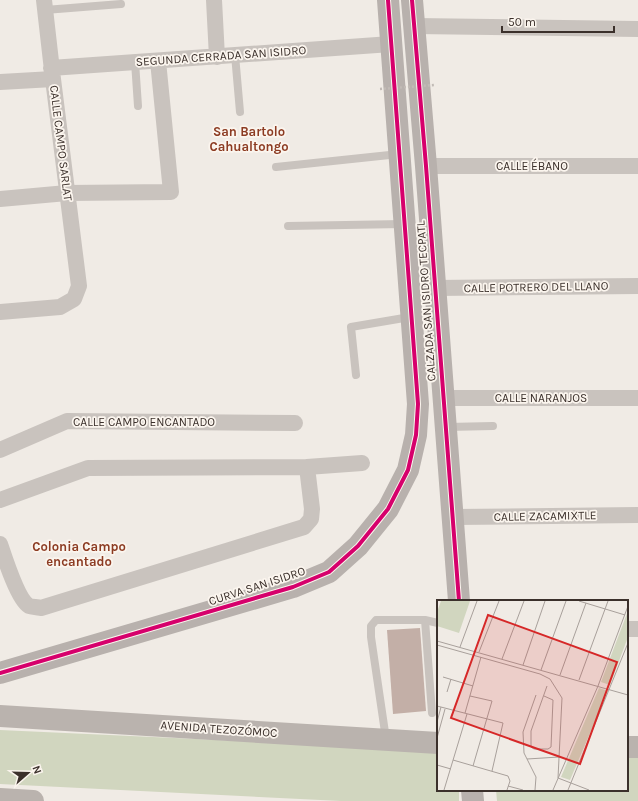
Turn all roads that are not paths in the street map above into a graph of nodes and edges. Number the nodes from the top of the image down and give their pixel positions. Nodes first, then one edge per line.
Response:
1 (214, 0) edge
2 (388, 0) edge
3 (412, 0) edge
4 (121, 4) dead end
5 (44, 5) edge
6 (414, 26) junction
7 (638, 29) edge
8 (391, 44) junction
9 (235, 55) junction
10 (217, 57) junction
11 (158, 61) junction
12 (135, 62) junction
13 (52, 74) junction
14 (0, 82) edge
15 (138, 106) dead end
16 (240, 112) dead end
17 (400, 154) junction
18 (276, 166) dead end
19 (426, 166) junction
20 (638, 166) edge
21 (67, 193) junction
22 (0, 199) edge
23 (405, 224) junction
24 (288, 226) dead end
25 (638, 286) edge
26 (435, 288) junction
27 (0, 312) edge
28 (412, 316) junction
29 (356, 375) dead end
30 (444, 398) junction
31 (638, 398) edge
32 (418, 404) joint
33 (295, 423) dead end
34 (493, 426) dead end
35 (446, 427) junction
36 (0, 450) edge
37 (362, 463) dead end
38 (307, 467) junction
39 (0, 500) edge
40 (638, 515) edge
41 (452, 517) junction
42 (2, 554) edge
43 (459, 600) edge
44 (425, 620) junction
45 (437, 623) edge
46 (0, 673) edge
47 (432, 713) dead end
48 (0, 716) edge
49 (386, 740) junction
50 (437, 743) edge
51 (628, 746) edge
52 (638, 747) edge
53 (472, 791) edge
54 (0, 799) edge
55 (33, 801) edge
56 (473, 801) edge

1 - 10 street
2 - 8 main road, CALZADA SAN ISIDRO TECPATL
3 - 6 main road, CALZADA SAN ISIDRO TECPATL
4 - 5 lane
5 - 13 street, CALLE CAMPO SARLAT
6 - 7 street
6 - 19 main road, CALZADA SAN ISIDRO TECPATL
8 - 9 street, SEGUNDA CERRADA SAN ISIDRO
8 - 17 main road, CALZADA SAN ISIDRO TECPATL
9 - 10 street, SEGUNDA CERRADA SAN ISIDRO
9 - 16 lane
10 - 11 street, SEGUNDA CERRADA SAN ISIDRO
11 - 12 street, SEGUNDA CERRADA SAN ISIDRO
11 - 21 street
12 - 13 street, SEGUNDA CERRADA SAN ISIDRO
12 - 15 lane
13 - 14 street, SEGUNDA CERRADA SAN ISIDRO
13 - 21 street, CALLE CAMPO SARLAT
17 - 18 lane
17 - 23 main road, CALZADA SAN ISIDRO TECPATL
19 - 20 street, CALLE ÉBANO
19 - 26 main road, CALZADA SAN ISIDRO TECPATL
21 - 22 street
21 - 27 street, CALLE CAMPO SARLAT
23 - 24 lane
23 - 28 main road, CALZADA SAN ISIDRO TECPATL
25 - 26 street, CALLE POTRERO DEL LLANO
26 - 30 main road, CALZADA SAN ISIDRO TECPATL
28 - 29 lane
28 - 32 main road, CALZADA SAN ISIDRO TECPATL
30 - 31 street, CALLE NARANJOS
30 - 35 main road, CALZADA SAN ISIDRO TECPATL
32 - 46 main road, CURVA SAN ISIDRO
33 - 36 street, CALLE CAMPO ENCANTADO
34 - 35 lane
35 - 41 main road, CALZADA SAN ISIDRO TECPATL
37 - 38 street
38 - 39 street
38 - 42 street
40 - 41 street, CALLE ZACAMIXTLE
41 - 43 main road, CALZADA SAN ISIDRO TECPATL
44 - 45 lane
44 - 47 lane
44 - 49 lane
48 - 49 main road, AVENIDA TEZOZÓMOC
49 - 50 main road, AVENIDA TEZOZÓMOC
51 - 52 main road
53 - 56 main road
54 - 55 main road

